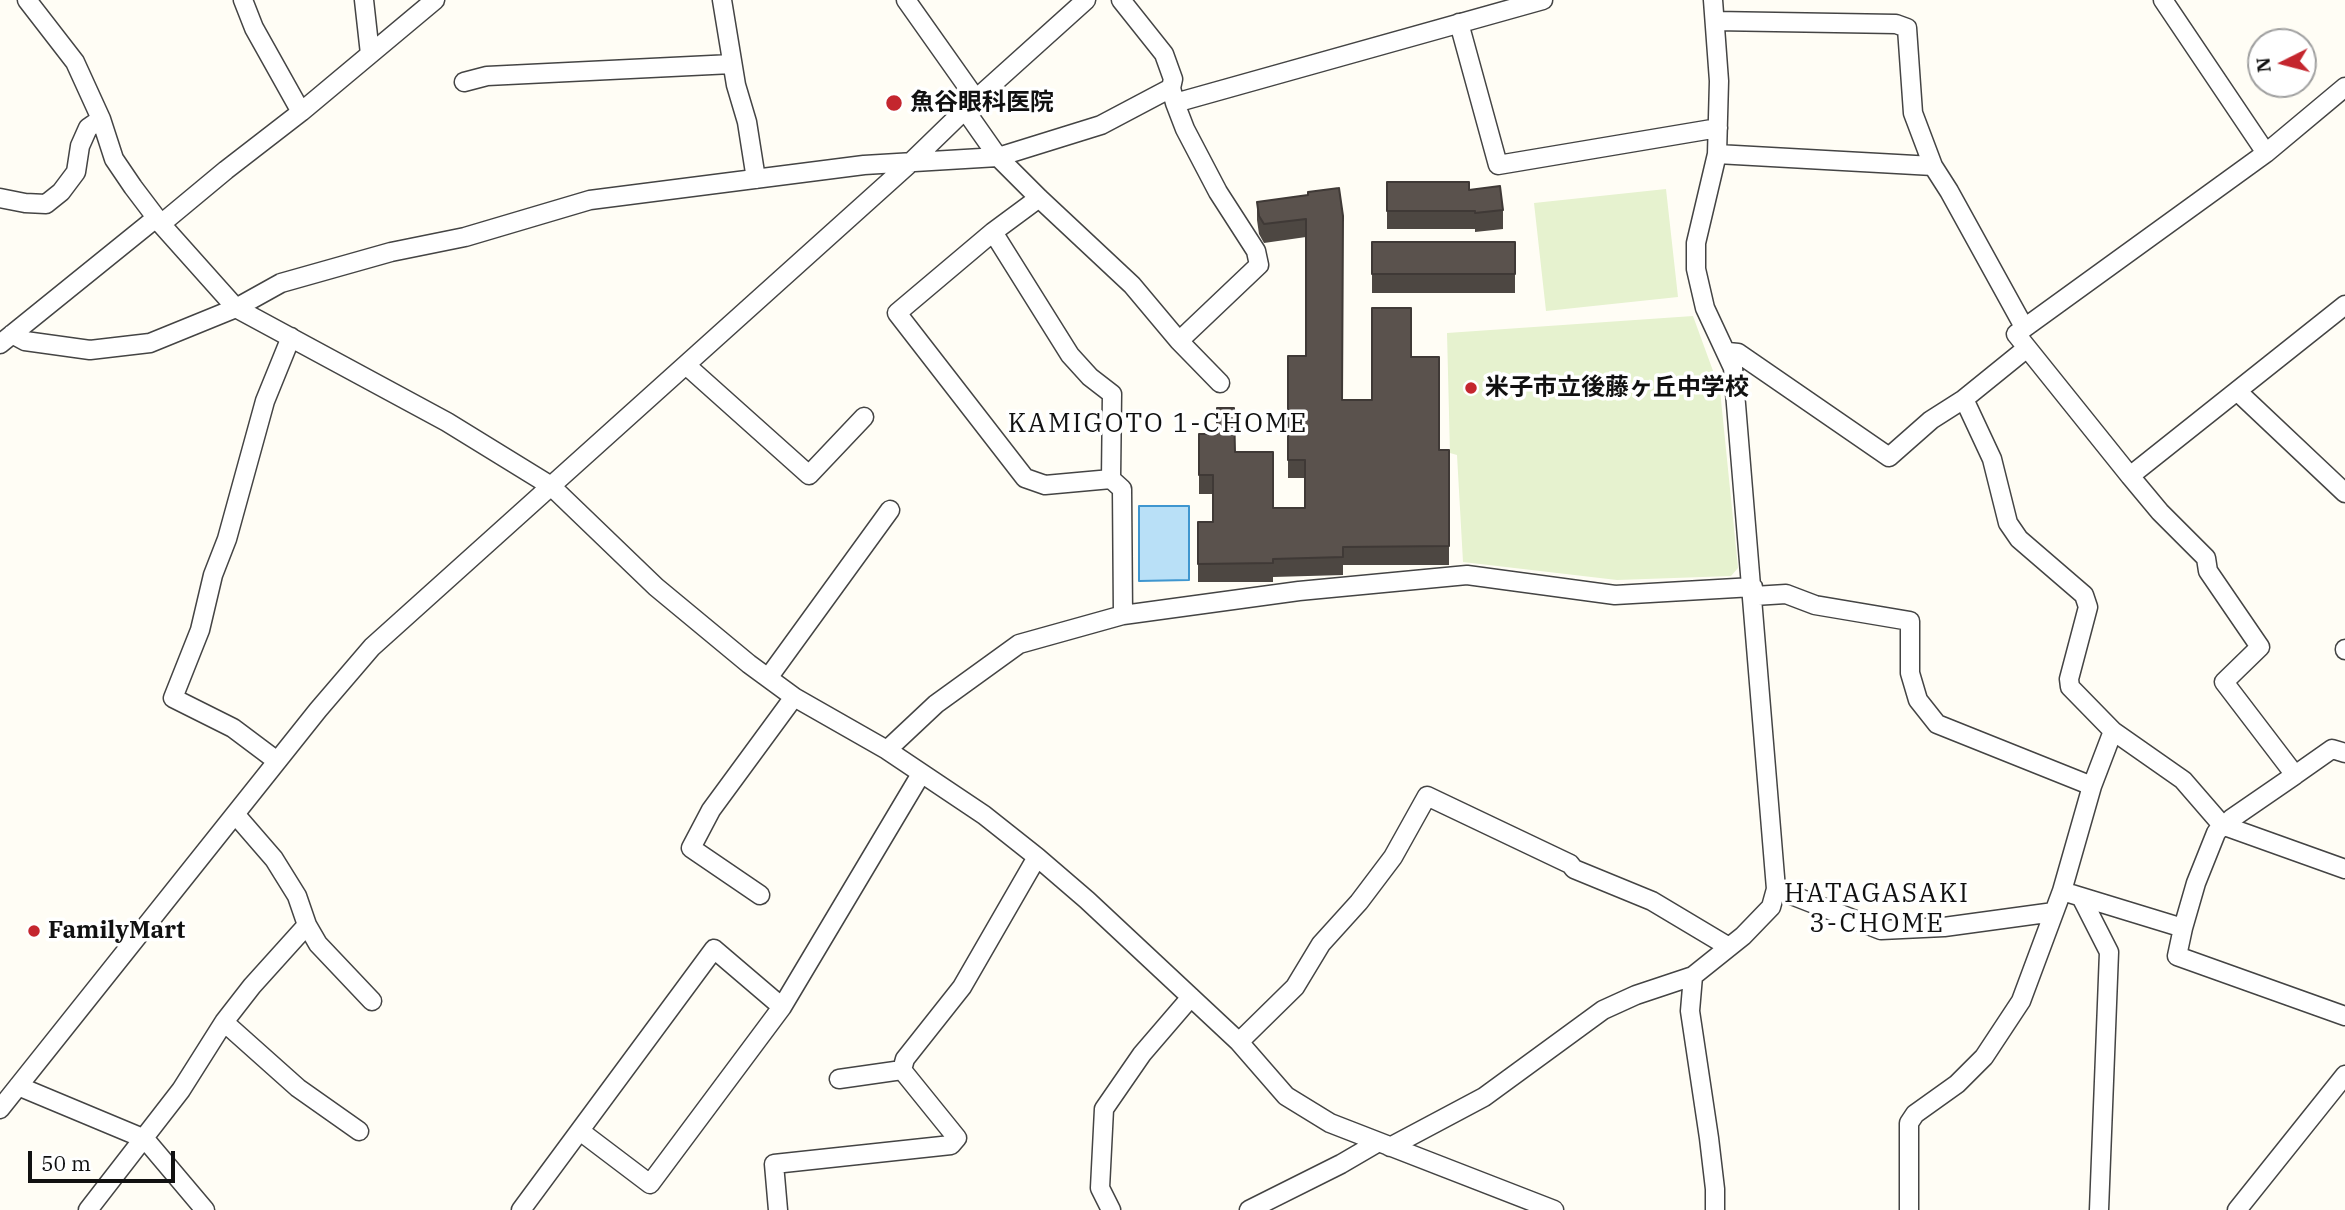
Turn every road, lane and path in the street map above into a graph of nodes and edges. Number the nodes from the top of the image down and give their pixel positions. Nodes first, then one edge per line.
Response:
1 (27, 0) edge
2 (243, 0) edge
3 (365, 0) edge
4 (435, 0) edge
5 (722, 0) edge
6 (906, 0) edge
7 (1086, 0) edge
8 (1121, 0) edge
9 (1542, 0) edge
10 (1713, 0) edge
11 (2163, 0) edge
12 (1715, 21) junction
13 (1458, 23) junction
14 (370, 54) junction
15 (732, 64) junction
16 (464, 82) dead end
17 (2345, 87) edge
18 (1173, 96) junction
19 (970, 104) junction
20 (301, 112) junction
21 (101, 119) junction
22 (1718, 128) junction
23 (2266, 153) junction
24 (1717, 154) junction
25 (998, 157) junction
26 (909, 163) junction
27 (1933, 166) junction
28 (757, 179) junction
29 (0, 198) edge
30 (1039, 198) junction
31 (159, 221) junction
32 (993, 232) junction
33 (2345, 305) edge
34 (236, 308) junction
35 (2024, 327) junction
36 (291, 337) junction
37 (6, 339) edge
38 (1179, 341) junction
39 (2026, 348) junction
40 (1728, 352) junction
41 (685, 365) junction
42 (1220, 383) dead end
43 (2238, 392) junction
44 (1964, 399) junction
45 (864, 417) dead end
46 (2130, 476) junction
47 (1111, 479) junction
48 (551, 486) junction
49 (2345, 493) edge
50 (890, 510) dead end
51 (1753, 592) junction
52 (1123, 615) junction
53 (768, 678) junction
54 (794, 697) junction
55 (2113, 731) junction
56 (887, 750) junction
57 (2345, 753) edge
58 (277, 761) junction
59 (921, 774) junction
60 (2295, 775) junction
61 (2092, 786) junction
62 (235, 814) junction
63 (2225, 826) junction
64 (1037, 857) junction
65 (2345, 869) edge
66 (1776, 889) junction
67 (2062, 891) junction
68 (760, 895) dead end
69 (2081, 897) junction
70 (2054, 912) junction
71 (307, 925) junction
72 (2183, 928) junction
73 (1729, 947) junction
74 (1693, 976) junction
75 (1191, 997) junction
76 (372, 1001) dead end
77 (782, 1007) junction
78 (2345, 1016) edge
79 (224, 1023) junction
80 (1239, 1042) junction
81 (902, 1070) junction
82 (2345, 1075) edge
83 (839, 1079) dead end
84 (18, 1086) junction
85 (0, 1109) edge
86 (359, 1131) dead end
87 (580, 1131) junction
88 (145, 1139) junction
89 (1383, 1145) junction
90 (88, 1210) edge
91 (205, 1210) edge
92 (521, 1210) edge
93 (778, 1210) edge
94 (1111, 1210) edge
95 (1249, 1210) edge
96 (1554, 1210) edge
97 (1715, 1210) edge
98 (1909, 1210) edge
99 (2099, 1210) edge
100 (2237, 1210) edge

1 - 21 street
2 - 20 street
3 - 14 street
4 - 14 street
5 - 15 street
6 - 19 street
7 - 19 street
8 - 18 street
9 - 13 street
10 - 12 street
11 - 23 street
12 - 22 street
12 - 27 street
13 - 18 street
13 - 22 street
14 - 20 street
15 - 16 street
15 - 28 street
17 - 23 street
18 - 25 street
18 - 38 street
19 - 25 street
19 - 26 street
20 - 31 street
21 - 29 street
21 - 31 street
22 - 24 street
23 - 35 street
24 - 27 street
24 - 40 street
25 - 26 street
25 - 30 street
26 - 28 street
26 - 41 street
27 - 35 street
28 - 34 street
30 - 32 street
30 - 38 street
31 - 34 street
31 - 37 street
32 - 47 street
32 - 47 street
33 - 43 street
34 - 36 street
34 - 37 street
35 - 39 street
36 - 48 street
36 - 58 street
38 - 42 street
39 - 44 street
39 - 46 street
40 - 44 street
40 - 51 street
41 - 45 street
41 - 48 street
43 - 46 street
43 - 49 street
44 - 55 street
46 - 60 street
47 - 52 street
48 - 53 street
48 - 58 street
50 - 53 street
51 - 52 street
51 - 61 street
51 - 66 street
52 - 56 street
53 - 54 street
54 - 56 street
54 - 68 street
55 - 61 street
55 - 63 street
56 - 59 street
57 - 60 street
58 - 62 street
59 - 64 street
59 - 77 street
60 - 63 street
61 - 67 street
62 - 71 street
62 - 84 street
63 - 65 street
63 - 72 street
64 - 75 street
64 - 81 street
66 - 70 street
66 - 73 street
67 - 69 street
67 - 70 street
69 - 72 street
69 - 99 street
70 - 98 street
71 - 76 street
71 - 79 street
72 - 78 street
73 - 74 street
73 - 80 street
74 - 89 street
74 - 97 street
75 - 80 street
75 - 94 street
77 - 87 street
77 - 87 street
79 - 86 street
79 - 88 street
80 - 89 street
81 - 83 street
81 - 93 street
82 - 100 street
84 - 85 street
84 - 88 street
87 - 92 street
88 - 90 street
88 - 91 street
89 - 95 street
89 - 96 street

